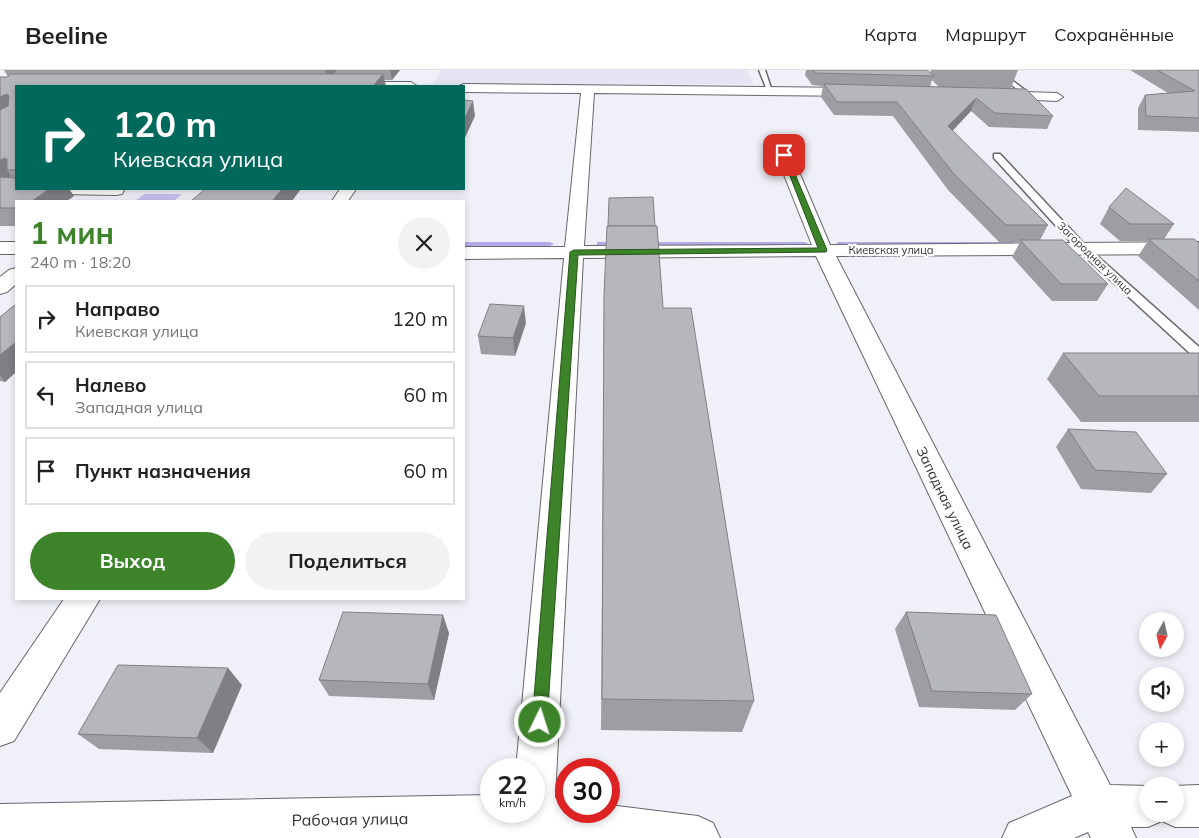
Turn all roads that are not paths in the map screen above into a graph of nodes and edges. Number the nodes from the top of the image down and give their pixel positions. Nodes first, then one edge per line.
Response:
1 (762, 70) edge
2 (994, 70) edge
3 (413, 83) edge
4 (362, 85) edge
5 (465, 88) edge
6 (588, 89) junction
7 (770, 90) junction
8 (874, 92) edge
9 (987, 95) edge
10 (1030, 96) junction
11 (1057, 97) dead end
12 (784, 155) dead end
13 (997, 156) dead end
14 (15, 182) edge
15 (15, 189) edge
16 (117, 190) edge
17 (103, 200) edge
18 (0, 248) edge
19 (15, 248) edge
20 (1083, 248) junction
21 (1199, 248) edge
22 (823, 250) junction
23 (574, 252) junction
24 (465, 253) edge
25 (15, 275) edge
26 (0, 288) edge
27 (1199, 354) edge
28 (82, 600) edge
29 (0, 727) edge
30 (537, 758) edge
31 (1184, 806) edge
32 (1199, 806) edge
33 (1139, 809) edge
34 (480, 817) edge
35 (545, 818) edge
36 (1106, 822) edge
37 (0, 825) edge
38 (698, 838) edge
39 (1024, 838) edge

1 - 7 lane
2 - 10 lane
3 - 4 street
5 - 6 street
6 - 7 street
6 - 23 street
7 - 8 street
9 - 10 street
10 - 11 street
12 - 22 street, Западная улица
13 - 20 lane, Загородная улица
14 - 15 street
16 - 17 street
18 - 19 street
20 - 21 street, Киевская улица
20 - 22 street, Киевская улица
20 - 27 lane, Загородная улица
22 - 23 street, Киевская улица
22 - 36 street, Западная улица
23 - 24 street, Киевская улица
23 - 30 street
25 - 26 street
28 - 29 street
31 - 32 street
33 - 36 street
34 - 37 street, Рабочая улица
35 - 38 street, Рабочая улица
36 - 39 street

